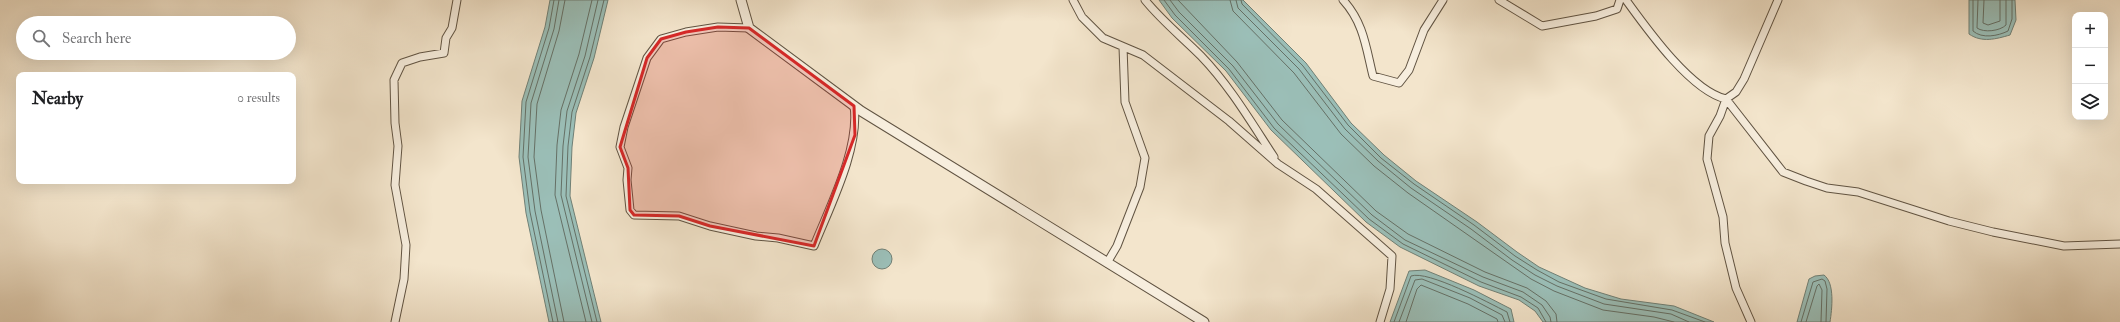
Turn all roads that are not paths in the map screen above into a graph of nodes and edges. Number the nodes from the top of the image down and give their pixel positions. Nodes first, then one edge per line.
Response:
1 (457, 0) edge
2 (741, 0) edge
3 (1073, 0) edge
4 (1145, 0) edge
5 (1343, 0) edge
6 (1443, 0) edge
7 (1499, 0) edge
8 (1620, 0) edge
9 (1626, 0) edge
10 (1778, 0) edge
11 (749, 28) junction
12 (1123, 47) junction
13 (1726, 99) junction
14 (854, 106) junction
15 (1278, 164) junction
16 (2120, 244) edge
17 (1107, 263) junction
18 (394, 322) edge
19 (1204, 322) edge
20 (1380, 322) edge
21 (1751, 322) edge

1 - 18 street
2 - 11 street
3 - 12 street
4 - 15 street
5 - 6 street
7 - 8 street
9 - 13 street
10 - 13 street
11 - 14 street
11 - 14 street
12 - 15 street
12 - 17 street
13 - 16 street
13 - 21 street
14 - 17 street
15 - 20 street
17 - 19 street

